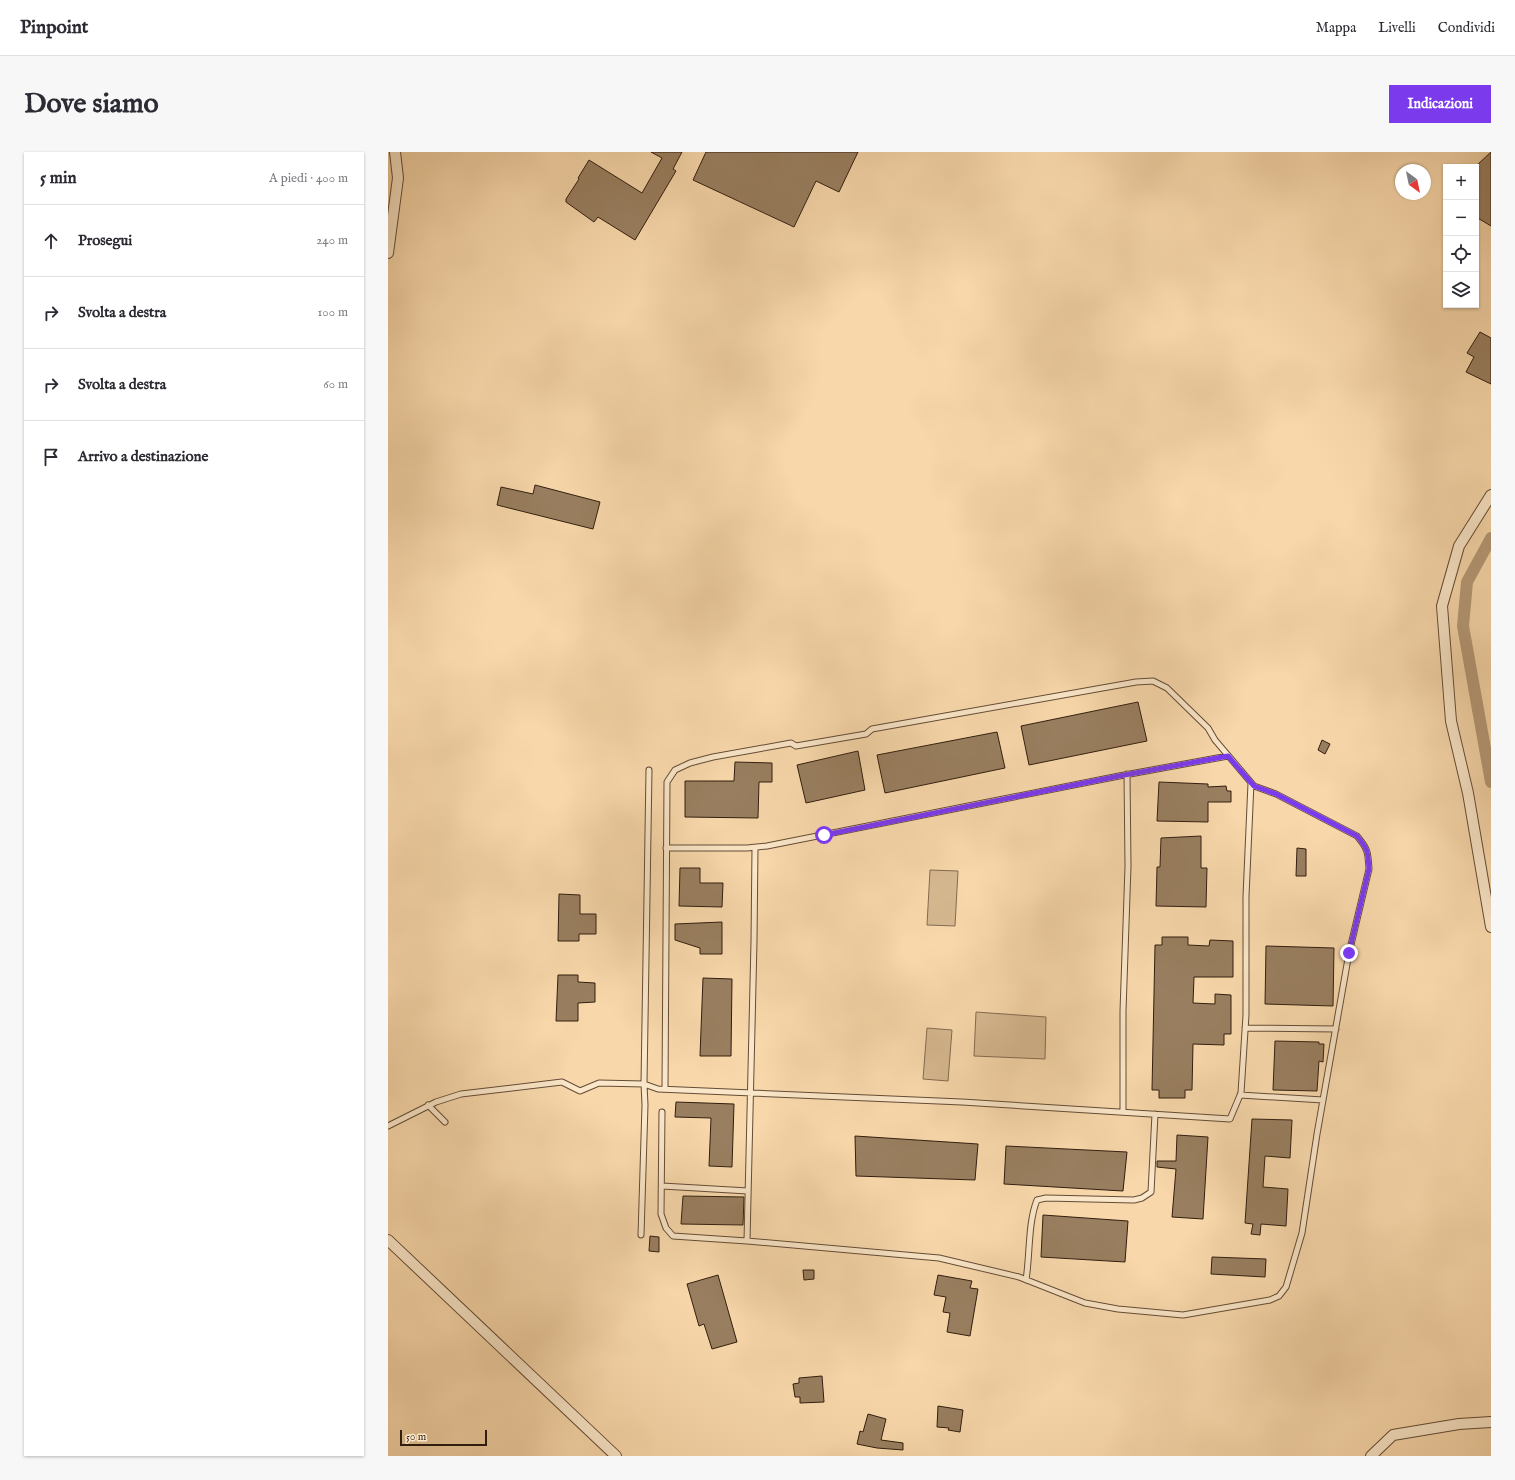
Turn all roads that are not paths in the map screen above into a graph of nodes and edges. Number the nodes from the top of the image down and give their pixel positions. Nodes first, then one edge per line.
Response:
1 (395, 152) edge
2 (388, 254) edge
3 (1491, 495) edge
4 (1228, 756) junction
5 (648, 770) dead end
6 (1127, 774) junction
7 (1251, 783) junction
8 (666, 848) junction
9 (755, 848) junction
10 (1491, 927) edge
11 (1245, 1028) junction
12 (1336, 1029) junction
13 (644, 1084) junction
14 (665, 1089) junction
15 (750, 1092) junction
16 (1240, 1095) junction
17 (1323, 1100) junction
18 (428, 1105) junction
19 (662, 1112) dead end
20 (1123, 1112) junction
21 (1155, 1114) junction
22 (445, 1122) dead end
23 (388, 1126) edge
24 (662, 1186) junction
25 (748, 1191) junction
26 (641, 1236) dead end
27 (388, 1240) edge
28 (747, 1241) junction
29 (1026, 1280) junction
30 (1491, 1422) edge
31 (616, 1456) edge
32 (1371, 1456) edge

1 - 2 street
3 - 10 street
4 - 6 lane
4 - 7 lane
4 - 8 lane
5 - 13 lane
6 - 9 lane
6 - 20 lane
7 - 11 lane
7 - 12 lane
8 - 9 lane
8 - 14 lane
9 - 15 lane
11 - 12 lane
11 - 16 lane
12 - 17 lane
13 - 14 lane
13 - 18 lane
13 - 26 lane
14 - 15 lane
15 - 20 lane
15 - 25 lane
16 - 17 lane
16 - 21 lane
17 - 29 lane
18 - 22 lane
18 - 23 lane
19 - 24 lane
20 - 21 lane
21 - 29 lane
24 - 25 lane
24 - 28 lane
25 - 28 lane
27 - 31 street
28 - 29 lane
30 - 32 street

